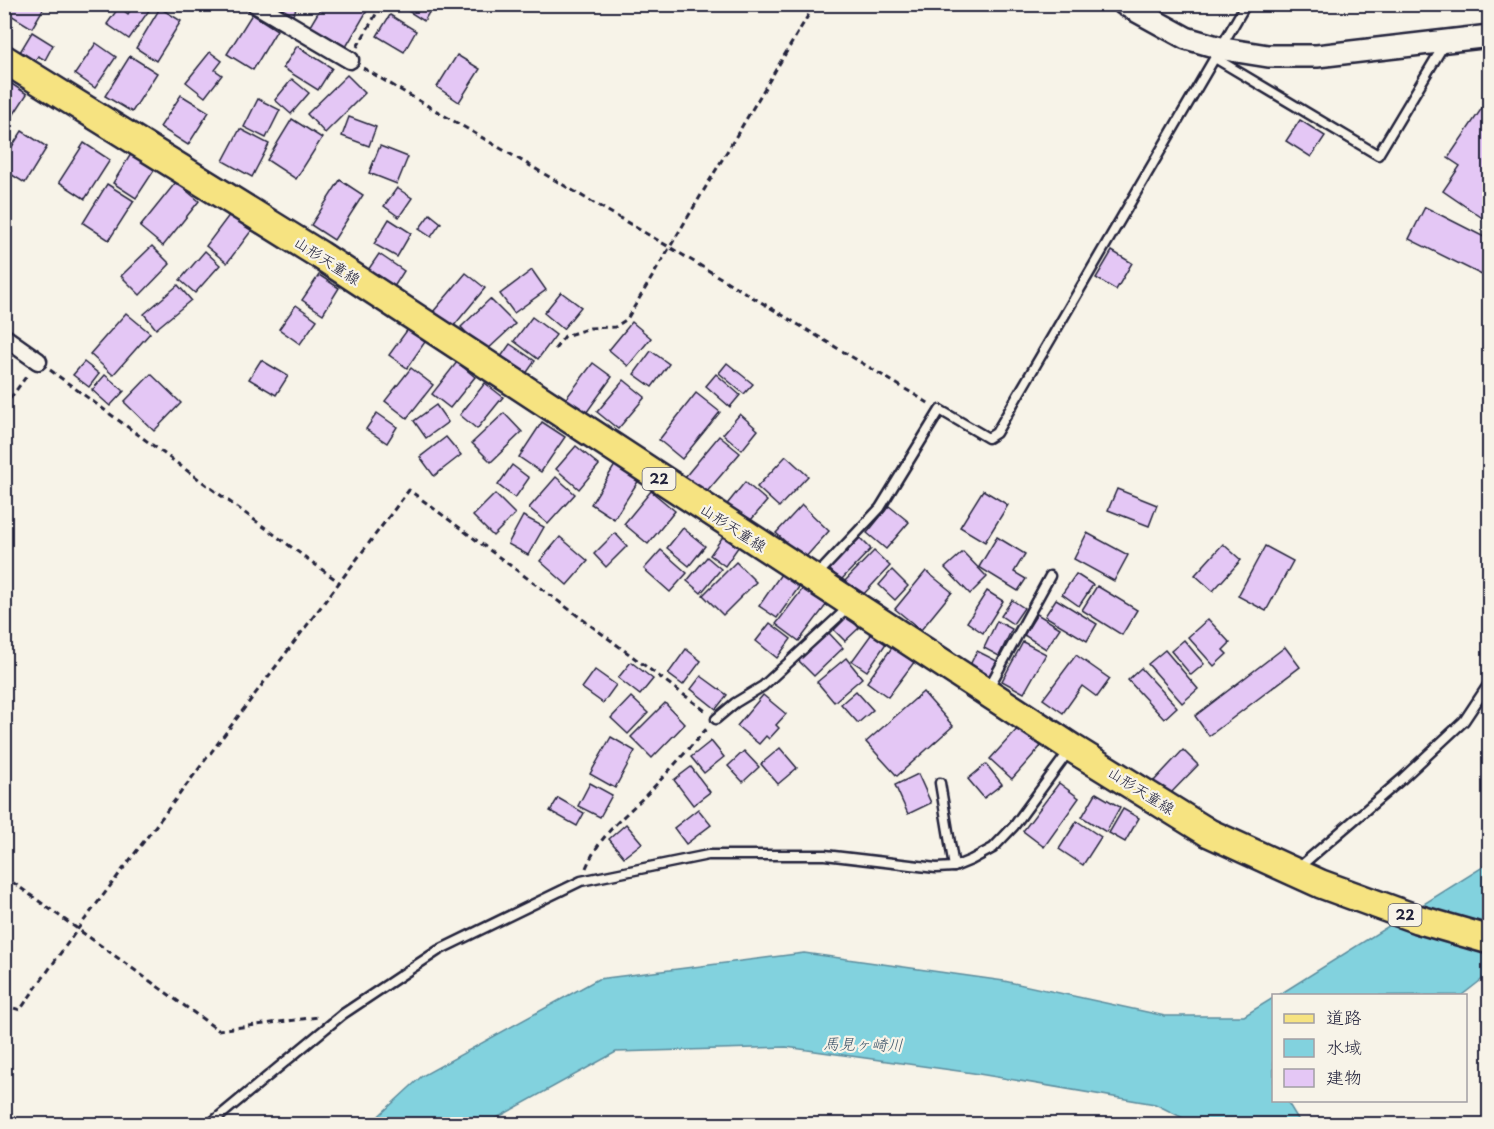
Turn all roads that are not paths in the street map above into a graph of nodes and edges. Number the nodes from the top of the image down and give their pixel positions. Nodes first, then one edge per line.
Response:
1 (255, 4) edge
2 (1124, 4) edge
3 (1246, 4) edge
4 (1490, 36) edge
5 (1446, 42) junction
6 (1217, 53) junction
7 (4, 59) edge
8 (350, 60) road end
9 (4, 337) edge
10 (38, 361) road end
11 (1050, 576) dead end
12 (813, 580) junction
13 (851, 604) junction
14 (1490, 682) edge
15 (987, 691) junction
16 (716, 719) road end
17 (1072, 748) junction
18 (940, 783) dead end
19 (954, 867) junction
20 (1293, 873) junction
21 (1490, 940) edge
22 (210, 1125) edge

1 - 8 street
2 - 6 street
3 - 6 lane
4 - 5 street
5 - 6 street
5 - 6 lane
6 - 12 lane
7 - 12 main road, 山形天童線 / 22
9 - 10 street
11 - 15 lane
12 - 13 main road, 山形天童線 / 22
13 - 15 main road, 山形天童線 / 22
13 - 16 lane
14 - 20 lane
15 - 17 main road, 山形天童線 / 22
17 - 19 lane
17 - 20 main road, 山形天童線 / 22
18 - 19 lane
19 - 22 lane
20 - 21 main road, 山形天童線 / 22

